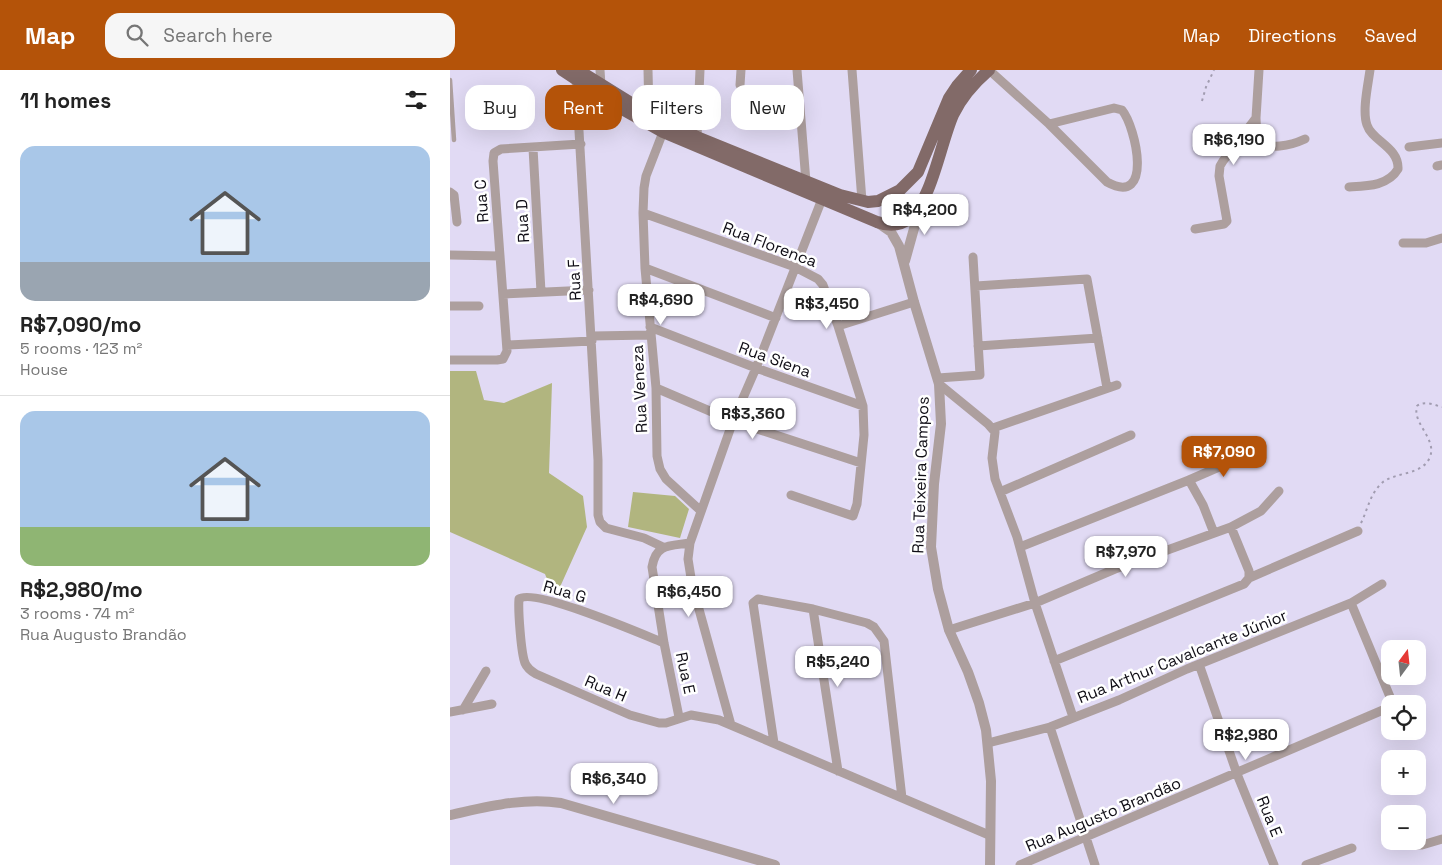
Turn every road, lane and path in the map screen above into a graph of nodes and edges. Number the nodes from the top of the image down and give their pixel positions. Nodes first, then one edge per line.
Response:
1 (562, 70) edge
2 (600, 70) edge
3 (648, 70) edge
4 (700, 70) edge
5 (741, 70) edge
6 (797, 70) edge
7 (852, 70) edge
8 (970, 70) edge
9 (989, 70) edge
10 (1214, 70) edge
11 (1259, 70) edge
12 (1370, 70) edge
13 (577, 75) edge
14 (450, 80) edge
15 (593, 85) edge
16 (595, 85) edge
17 (648, 85) edge
18 (740, 85) dead end
19 (1202, 100) dead end
20 (622, 109) edge
21 (1256, 118) junction
22 (1050, 124) junction
23 (579, 130) edge
24 (682, 130) edge
25 (662, 132) junction
26 (697, 137) junction
27 (454, 140) dead end
28 (1305, 140) dead end
29 (1442, 143) edge
30 (580, 144) junction
31 (1409, 147) dead end
32 (533, 148) junction
33 (806, 182) junction
34 (906, 186) junction
35 (1349, 188) dead end
36 (450, 192) edge
37 (822, 198) junction
38 (862, 201) junction
39 (878, 201) junction
40 (921, 203) junction
41 (643, 213) junction
42 (457, 222) dead end
43 (877, 222) junction
44 (1195, 229) dead end
45 (1442, 238) edge
46 (1403, 243) dead end
47 (450, 255) edge
48 (500, 256) junction
49 (973, 256) dead end
50 (904, 262) junction
51 (795, 267) junction
52 (645, 268) junction
53 (976, 286) junction
54 (589, 290) junction
55 (541, 292) junction
56 (503, 294) junction
57 (914, 302) junction
58 (450, 306) edge
59 (479, 306) dead end
60 (776, 318) junction
61 (838, 326) junction
62 (650, 331) junction
63 (1098, 338) junction
64 (592, 339) junction
65 (507, 344) junction
66 (978, 346) junction
67 (450, 360) edge
68 (756, 368) junction
69 (938, 381) junction
70 (656, 388) junction
71 (863, 406) junction
72 (1442, 407) edge
73 (733, 421) junction
74 (993, 428) junction
75 (1131, 435) dead end
76 (1249, 454) dead end
77 (861, 462) junction
78 (1189, 480) junction
79 (1279, 491) dead end
80 (1000, 492) junction
81 (792, 494) dead end
82 (701, 511) junction
83 (1231, 526) junction
84 (1358, 530) joint
85 (1214, 533) junction
86 (690, 543) junction
87 (663, 547) junction
88 (1020, 547) junction
89 (1249, 578) junction
90 (1382, 584) dead end
91 (1035, 603) junction
92 (1351, 603) junction
93 (813, 609) junction
94 (949, 630) junction
95 (664, 643) junction
96 (1054, 661) junction
97 (1200, 664) junction
98 (526, 665) joint
99 (486, 671) dead end
100 (1389, 695) edge
101 (492, 704) dead end
102 (464, 710) junction
103 (1381, 711) edge
104 (450, 712) edge
105 (679, 717) junction
106 (1073, 717) junction
107 (730, 725) junction
108 (1050, 726) junction
109 (774, 743) junction
110 (988, 743) junction
111 (838, 771) junction
112 (1237, 774) junction
113 (902, 798) junction
114 (450, 815) edge
115 (989, 835) junction
116 (1085, 838) junction
117 (1442, 839) edge
118 (1426, 844) edge
119 (1352, 848) dead end
120 (741, 860) edge
121 (774, 865) edge
122 (990, 865) edge
123 (1020, 865) edge
124 (1095, 865) edge
125 (1274, 865) edge
126 (1306, 865) edge

1 - 13 main road
2 - 16 street
3 - 17 street
4 - 26 street
5 - 18 street
6 - 33 street
7 - 38 street
8 - 34 main road
9 - 22 street
9 - 40 main road
10 - 19 path
11 - 21 street
12 - 35 street
13 - 15 main road
14 - 27 lane
20 - 25 main road
21 - 28 street
21 - 44 street
22 - 22 street
23 - 30 street, Rua F
24 - 26 main road
25 - 37 main road
25 - 41 street, Rua Veneza
26 - 33 main road
29 - 31 street
30 - 32 street
30 - 54 street, Rua F
32 - 48 street, Rua C
32 - 55 street, Rua D
33 - 38 main road
34 - 39 main road
34 - 40 main road
36 - 42 street
37 - 43 main road
37 - 51 street
38 - 39 main road
39 - 43 main road
40 - 43 main road
40 - 50 street
41 - 51 street, Rua Florenca
41 - 52 street, Rua Veneza
43 - 50 street, Rua Teixeira Campos
45 - 46 street
47 - 48 street
48 - 56 street, Rua D
49 - 53 street
50 - 57 street, Rua Teixeira Campos
51 - 60 street
51 - 61 street, Rua Florenca
52 - 60 street
52 - 62 street, Rua Veneza
53 - 63 street
53 - 66 street
54 - 55 street
54 - 64 street, Rua F
55 - 56 street
56 - 65 street
57 - 61 street
57 - 69 street, Rua Teixeira Campos
58 - 59 street
60 - 68 street
61 - 71 street, Rua Florenca
62 - 64 street
62 - 68 street, Rua Siena
62 - 70 street, Rua Veneza
63 - 66 street
63 - 74 street
64 - 65 street
64 - 87 street, Rua F
65 - 67 street
66 - 69 street
68 - 71 street, Rua Siena
68 - 73 street
69 - 74 street
69 - 94 street, Rua Teixeira Campos
70 - 73 street
70 - 82 street, Rua Veneza
71 - 77 street, Rua Florenca
72 - 84 path
73 - 77 street
73 - 82 street
74 - 80 street
75 - 80 street
76 - 78 street
77 - 81 street, Rua Florenca
78 - 85 street
78 - 88 street
79 - 83 street
80 - 88 street
82 - 86 street
83 - 85 street
83 - 89 street
84 - 89 street
85 - 91 street
86 - 87 street
86 - 107 street
87 - 95 street, Rua E
88 - 91 street
89 - 96 street
90 - 92 street, Rua Arthur Cavalcante Júnior
91 - 94 street
91 - 96 street
92 - 97 street, Rua Arthur Cavalcante Júnior
92 - 100 street
93 - 109 street
93 - 111 street
93 - 113 street
94 - 110 street, Rua Teixeira Campos
95 - 98 street, Rua G
95 - 105 street, Rua E
96 - 106 street
97 - 106 street, Rua Arthur Cavalcante Júnior
97 - 112 street, Rua E
98 - 105 street, Rua H
99 - 102 street
101 - 102 street
102 - 104 street
103 - 112 street, Rua Augusto Brandão
105 - 107 street, Rua H
106 - 108 street, Rua Arthur Cavalcante Júnior
107 - 109 street, Rua H
108 - 110 street, Rua Arthur Cavalcante Júnior
108 - 116 street
109 - 111 street, Rua H
110 - 115 street, Rua Teixeira Campos
111 - 113 street, Rua H
112 - 116 street, Rua Augusto Brandão
112 - 125 street, Rua E
113 - 115 street, Rua H
114 - 120 street
115 - 122 street, Rua Teixeira Campos
116 - 123 street, Rua Augusto Brandão
116 - 124 street
117 - 118 street
119 - 126 street
120 - 121 street

